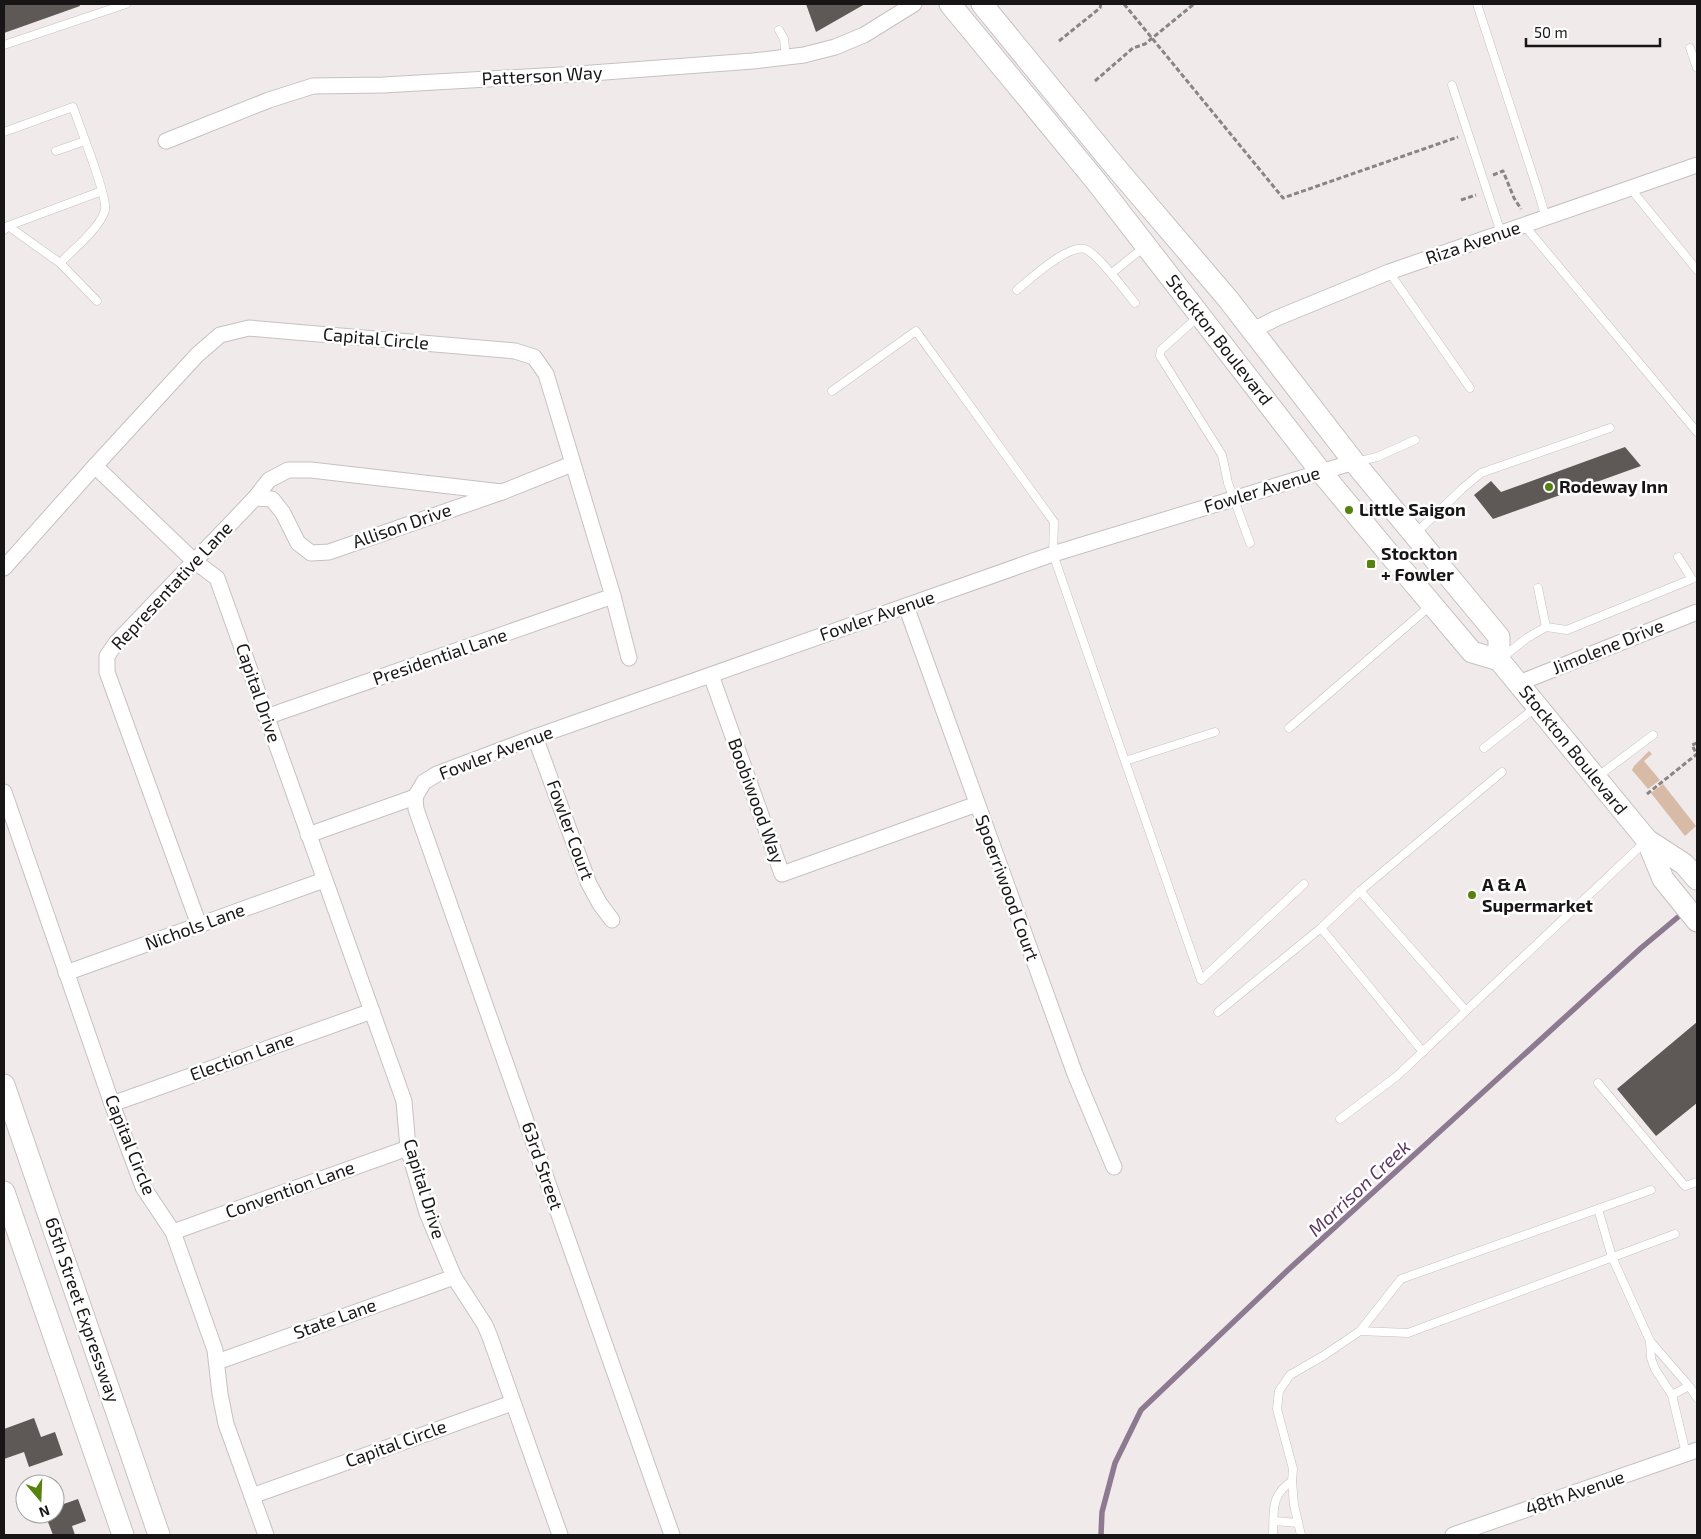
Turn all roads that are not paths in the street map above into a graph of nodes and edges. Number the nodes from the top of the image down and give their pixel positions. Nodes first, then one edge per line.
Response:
1 (126, 4) edge
2 (914, 4) edge
3 (950, 4) edge
4 (964, 4) edge
5 (982, 4) edge
6 (1476, 4) edge
7 (780, 30) dead end
8 (4, 45) edge
9 (1690, 48) dead end
10 (786, 58) junction
11 (1697, 68) edge
12 (1452, 85) dead end
13 (1054, 92) junction
14 (4, 132) edge
15 (166, 141) dead end
16 (85, 142) junction
17 (56, 151) dead end
18 (1697, 165) edge
19 (1630, 188) junction
20 (102, 191) junction
21 (1546, 218) junction
22 (1524, 219) junction
23 (6, 228) edge
24 (1501, 233) junction
25 (1146, 246) junction
26 (60, 263) junction
27 (1697, 270) edge
28 (1389, 272) junction
29 (1112, 274) junction
30 (1017, 290) dead end
31 (97, 301) dead end
32 (1135, 303) dead end
33 (1200, 316) junction
34 (1253, 330) junction
35 (1229, 352) junction
36 (1470, 388) dead end
37 (832, 391) dead end
38 (1610, 428) dead end
39 (1697, 432) edge
40 (1415, 440) dead end
41 (1354, 462) junction
42 (572, 464) junction
43 (95, 466) junction
44 (1321, 472) junction
45 (502, 492) junction
46 (255, 498) junction
47 (1234, 500) junction
48 (1415, 534) junction
49 (1250, 544) dead end
50 (1053, 554) junction
51 (1678, 557) dead end
52 (194, 561) junction
53 (4, 568) edge
54 (1538, 588) dead end
55 (613, 596) junction
56 (1432, 605) junction
57 (906, 606) junction
58 (1697, 612) edge
59 (1546, 627) junction
60 (629, 658) dead end
61 (1499, 660) junction
62 (711, 675) junction
63 (1519, 683) junction
64 (1537, 706) junction
65 (266, 718) junction
66 (1289, 728) dead end
67 (1216, 732) dead end
68 (1653, 735) dead end
69 (535, 737) junction
70 (1484, 748) dead end
71 (1126, 761) junction
72 (1502, 772) dead end
73 (1596, 778) junction
74 (4, 792) edge
75 (415, 797) junction
76 (977, 804) junction
77 (308, 835) junction
78 (1647, 840) junction
79 (1691, 872) edge
80 (324, 880) junction
81 (1304, 884) dead end
82 (1360, 891) junction
83 (612, 920) dead end
84 (1697, 921) edge
85 (199, 925) junction
86 (1321, 928) junction
87 (66, 973) junction
88 (372, 1011) junction
89 (1466, 1011) junction
90 (1218, 1012) dead end
91 (1423, 1052) junction
92 (1598, 1084) dead end
93 (4, 1085) edge
94 (112, 1104) junction
95 (1340, 1119) dead end
96 (408, 1148) junction
97 (1114, 1167) dead end
98 (1697, 1182) edge
99 (1651, 1190) dead end
100 (4, 1192) edge
101 (1598, 1208) junction
102 (173, 1232) junction
103 (1676, 1234) dead end
104 (1612, 1257) junction
105 (454, 1277) junction
106 (1360, 1331) junction
107 (1650, 1341) junction
108 (216, 1362) junction
109 (1689, 1386) junction
110 (1672, 1395) junction
111 (1697, 1398) edge
112 (512, 1403) junction
113 (1691, 1452) edge
114 (1292, 1481) junction
115 (252, 1496) junction
116 (1274, 1521) junction
117 (1298, 1523) junction
118 (123, 1535) edge
119 (159, 1535) edge
120 (266, 1535) edge
121 (560, 1535) edge
122 (672, 1535) edge
123 (1273, 1535) edge
124 (1300, 1535) edge
125 (1453, 1535) edge

1 - 8 lane
2 - 10 street, Patterson Way
3 - 25 main road, Stockton Boulevard
4 - 13 main road
5 - 13 main road, Stockton Boulevard
6 - 21 lane
7 - 10 lane
9 - 11 lane
10 - 15 street, Patterson Way
12 - 24 lane
13 - 34 main road, Stockton Boulevard
14 - 16 lane
16 - 17 lane
16 - 20 lane
18 - 19 street, Riza Avenue
19 - 21 street, Riza Avenue
19 - 27 lane
20 - 23 lane
20 - 26 lane
21 - 22 street, Riza Avenue
22 - 24 street, Riza Avenue
22 - 39 lane
23 - 26 lane
24 - 28 street, Riza Avenue
25 - 29 lane
25 - 33 main road, Stockton Boulevard
26 - 31 lane
28 - 34 street, Riza Avenue
28 - 36 lane
29 - 30 lane
29 - 32 lane
33 - 35 main road, Stockton Boulevard
33 - 47 lane
34 - 35 main road
34 - 41 main road, Stockton Boulevard
35 - 44 main road, Stockton Boulevard
37 - 50 lane
38 - 48 lane
40 - 41 lane
41 - 44 street, Fowler Avenue
41 - 48 main road, Stockton Boulevard
42 - 43 street, Capital Circle
42 - 45 street, Allison Drive
42 - 55 street, Capital Circle
43 - 52 street, Capital Drive
43 - 53 street, Capital Circle
44 - 47 street, Fowler Avenue
44 - 56 main road, Stockton Boulevard
45 - 46 street, Representative Lane
45 - 46 street, Allison Drive
46 - 52 street, Representative Lane
47 - 49 lane
47 - 50 street, Fowler Avenue
48 - 61 main road, Stockton Boulevard
50 - 57 street, Fowler Avenue
50 - 71 lane
51 - 59 lane
52 - 65 street, Capital Drive
52 - 85 street, Representative Lane
54 - 59 lane
55 - 60 street, Capital Circle
55 - 65 street, Presidential Lane
56 - 61 main road, Stockton Boulevard
56 - 66 lane
57 - 62 street, Fowler Avenue
57 - 76 street, Spoerriwood Court
58 - 63 street, Jimolene Drive
59 - 61 lane
61 - 63 main road, Stockton Boulevard
62 - 69 street, Fowler Avenue
62 - 76 street, Boobiwood Way
63 - 64 main road, Stockton Boulevard
64 - 70 lane
64 - 73 main road, Stockton Boulevard
65 - 77 street, Capital Drive
67 - 71 lane
68 - 73 lane
69 - 75 street, Fowler Avenue
69 - 83 street, Fowler Court
71 - 81 lane
72 - 82 lane
73 - 78 main road, Stockton Boulevard
74 - 87 street, Capital Circle
75 - 77 street
75 - 122 street, 63rd Street
76 - 97 street, Spoerriwood Court
77 - 80 street, Capital Drive
78 - 79 main road, Stockton Boulevard
78 - 84 main road, Stockton Boulevard
78 - 89 lane
80 - 85 street, Nichols Lane
80 - 88 street, Capital Drive
82 - 86 lane
82 - 89 lane
85 - 87 street, Nichols Lane
86 - 90 lane
86 - 91 lane
87 - 94 street, Capital Circle
88 - 94 street, Election Lane
88 - 96 street, Capital Drive
89 - 91 lane
91 - 95 lane
92 - 98 lane
93 - 119 main road, 65th Street Expressway
94 - 102 street, Capital Circle
96 - 102 street, Convention Lane
96 - 105 street, Capital Drive
99 - 101 lane
100 - 118 main road, 65th Street Expressway
101 - 104 lane
101 - 106 lane
102 - 108 street, Capital Circle
103 - 104 lane
104 - 106 lane
104 - 107 lane
105 - 108 street, State Lane
105 - 112 street, Capital Drive
106 - 114 lane
107 - 109 lane
107 - 110 lane
108 - 115 street, Capital Circle
109 - 110 lane
109 - 111 lane
110 - 113 lane
112 - 115 street, Capital Circle
112 - 121 street, Capital Drive
113 - 125 street, 48th Avenue
114 - 116 lane
114 - 117 lane
115 - 120 street, Capital Circle
116 - 117 lane
116 - 123 lane
117 - 124 lane

